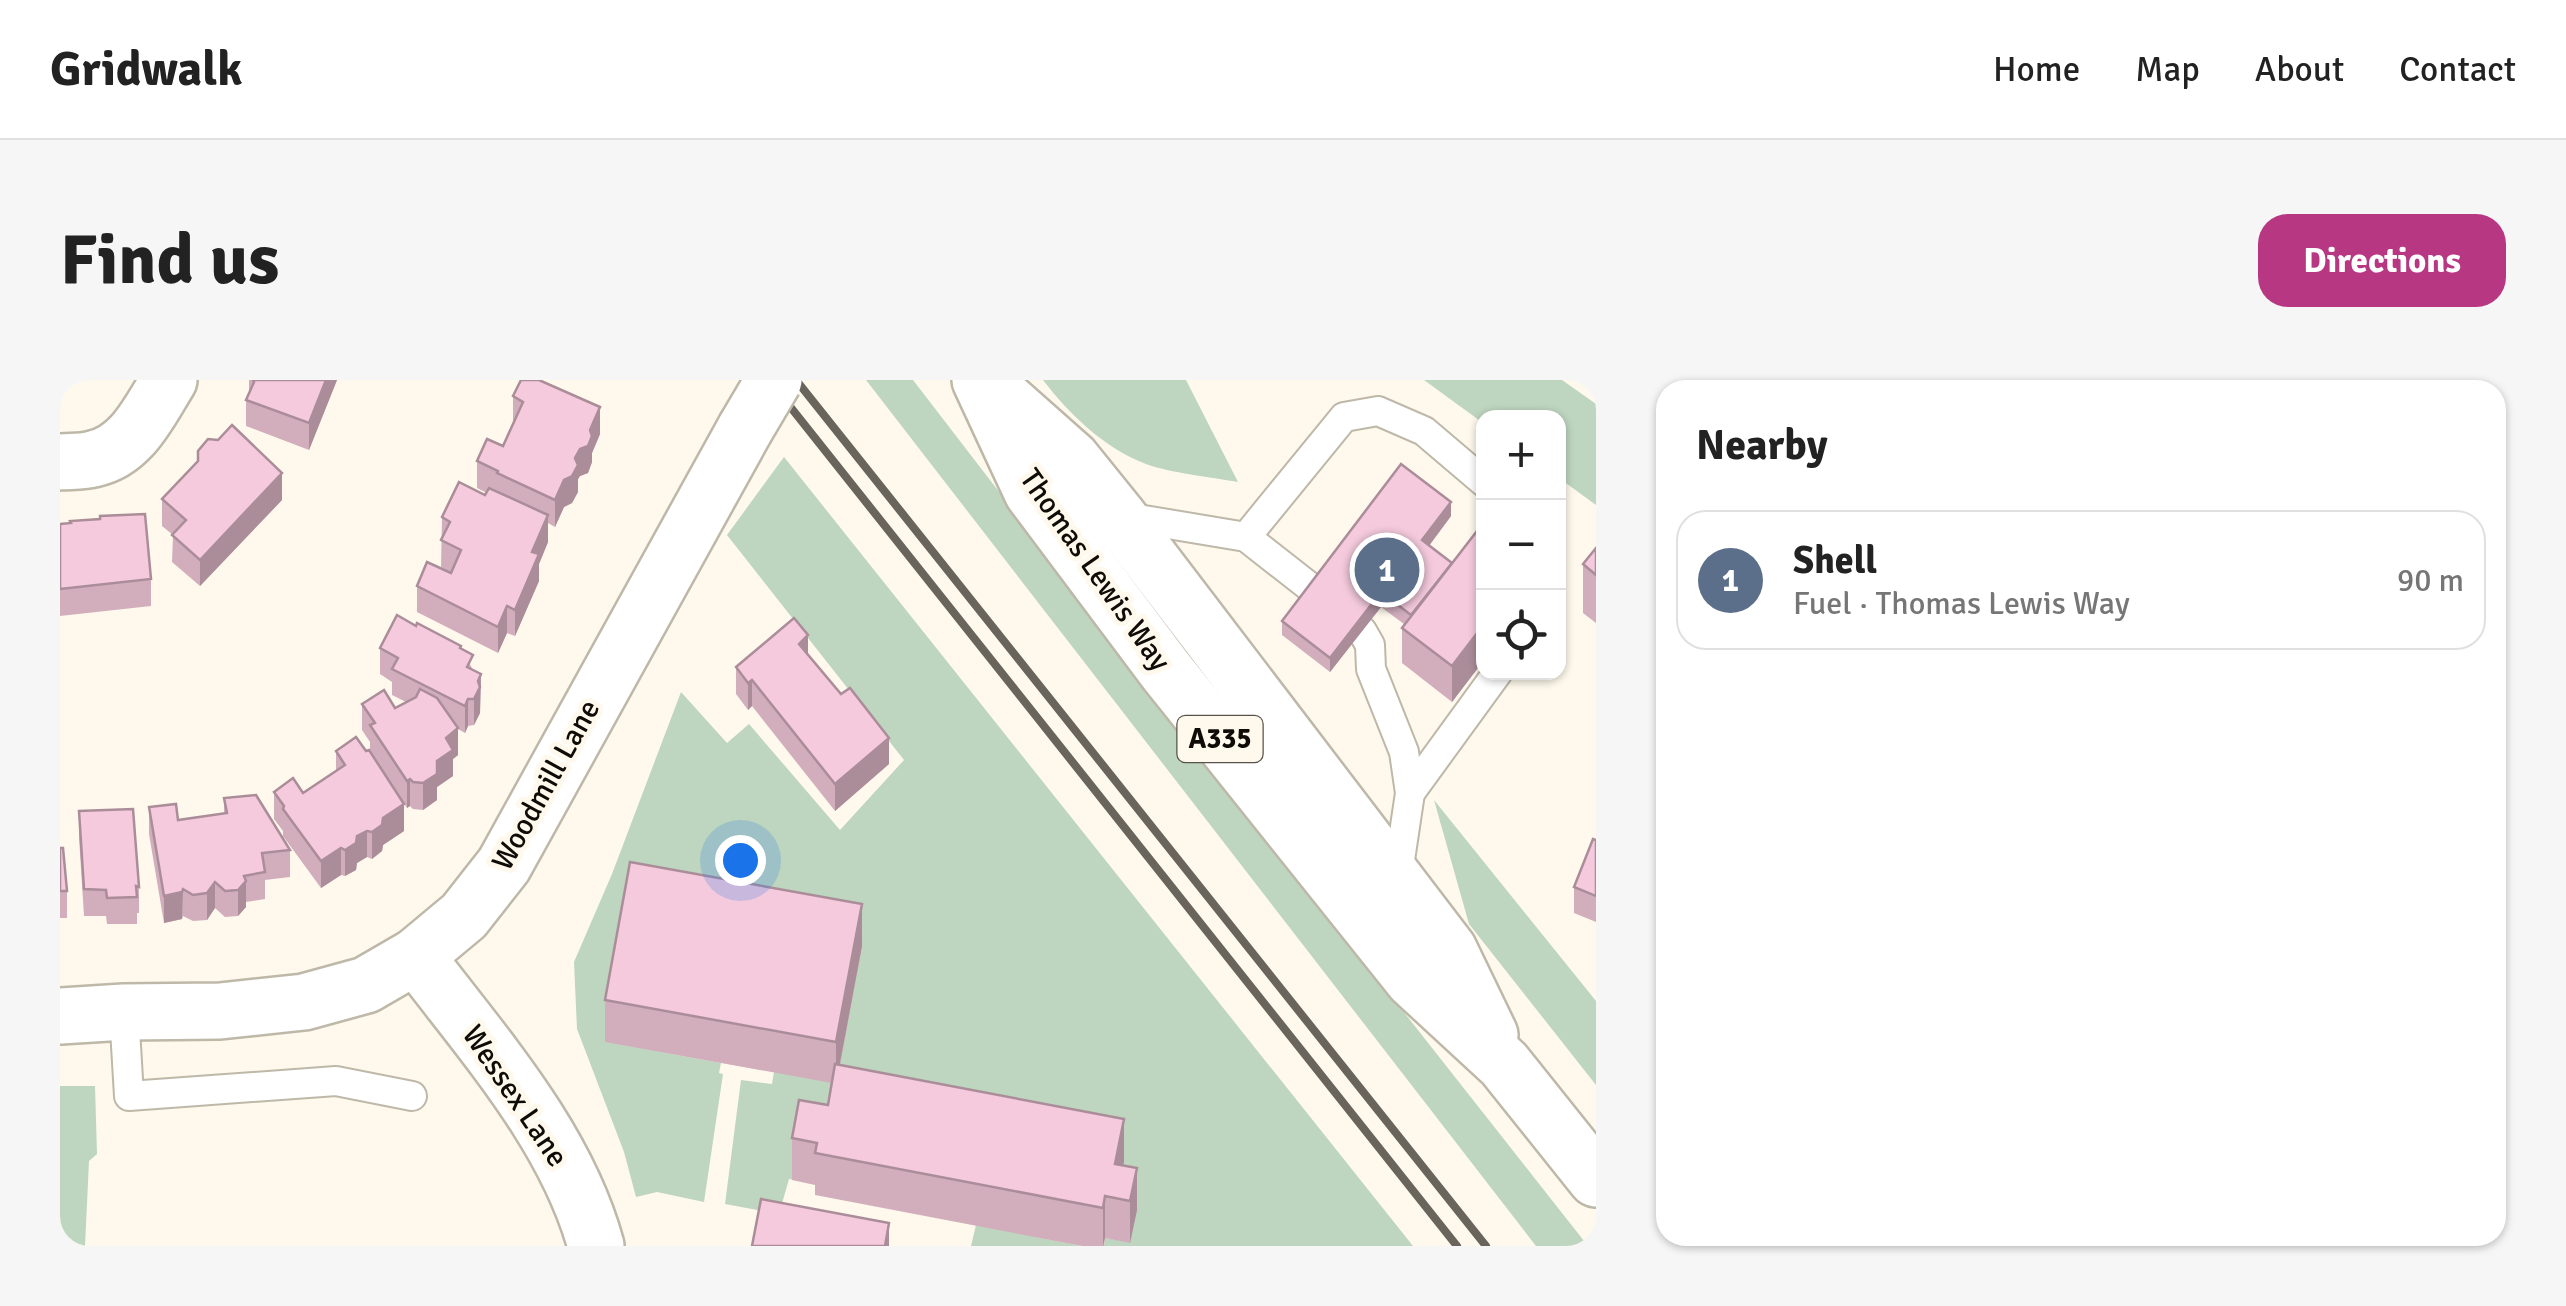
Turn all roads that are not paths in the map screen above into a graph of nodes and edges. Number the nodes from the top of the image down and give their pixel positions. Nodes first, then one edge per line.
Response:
1 (168, 380) edge
2 (774, 380) edge
3 (981, 380) edge
4 (60, 462) edge
5 (1476, 475) edge
6 (1118, 516) junction
7 (1246, 537) junction
8 (1315, 592) edge
9 (1362, 631) edge
10 (1492, 680) edge
11 (1410, 793) junction
12 (1397, 880) junction
13 (416, 956) junction
14 (124, 1012) junction
15 (60, 1016) edge
16 (1504, 1064) junction
17 (412, 1096) dead end
18 (1596, 1180) edge
19 (596, 1246) edge

1 - 4 main road
2 - 13 main road, Woodmill Lane, bridge
3 - 6 main road, Thomas Lewis Way / A335
3 - 16 main road, Thomas Lewis Way / A335
5 - 7 lane
6 - 7 lane
6 - 12 main road, Thomas Lewis Way / A335
7 - 8 lane
9 - 11 lane
10 - 11 lane
11 - 12 lane
12 - 16 main road, Thomas Lewis Way / A335
13 - 14 main road, Woodmill Lane
13 - 19 main road, Wessex Lane
14 - 15 main road, Woodmill Lane
14 - 17 lane
16 - 18 main road, Thomas Lewis Way / A335

